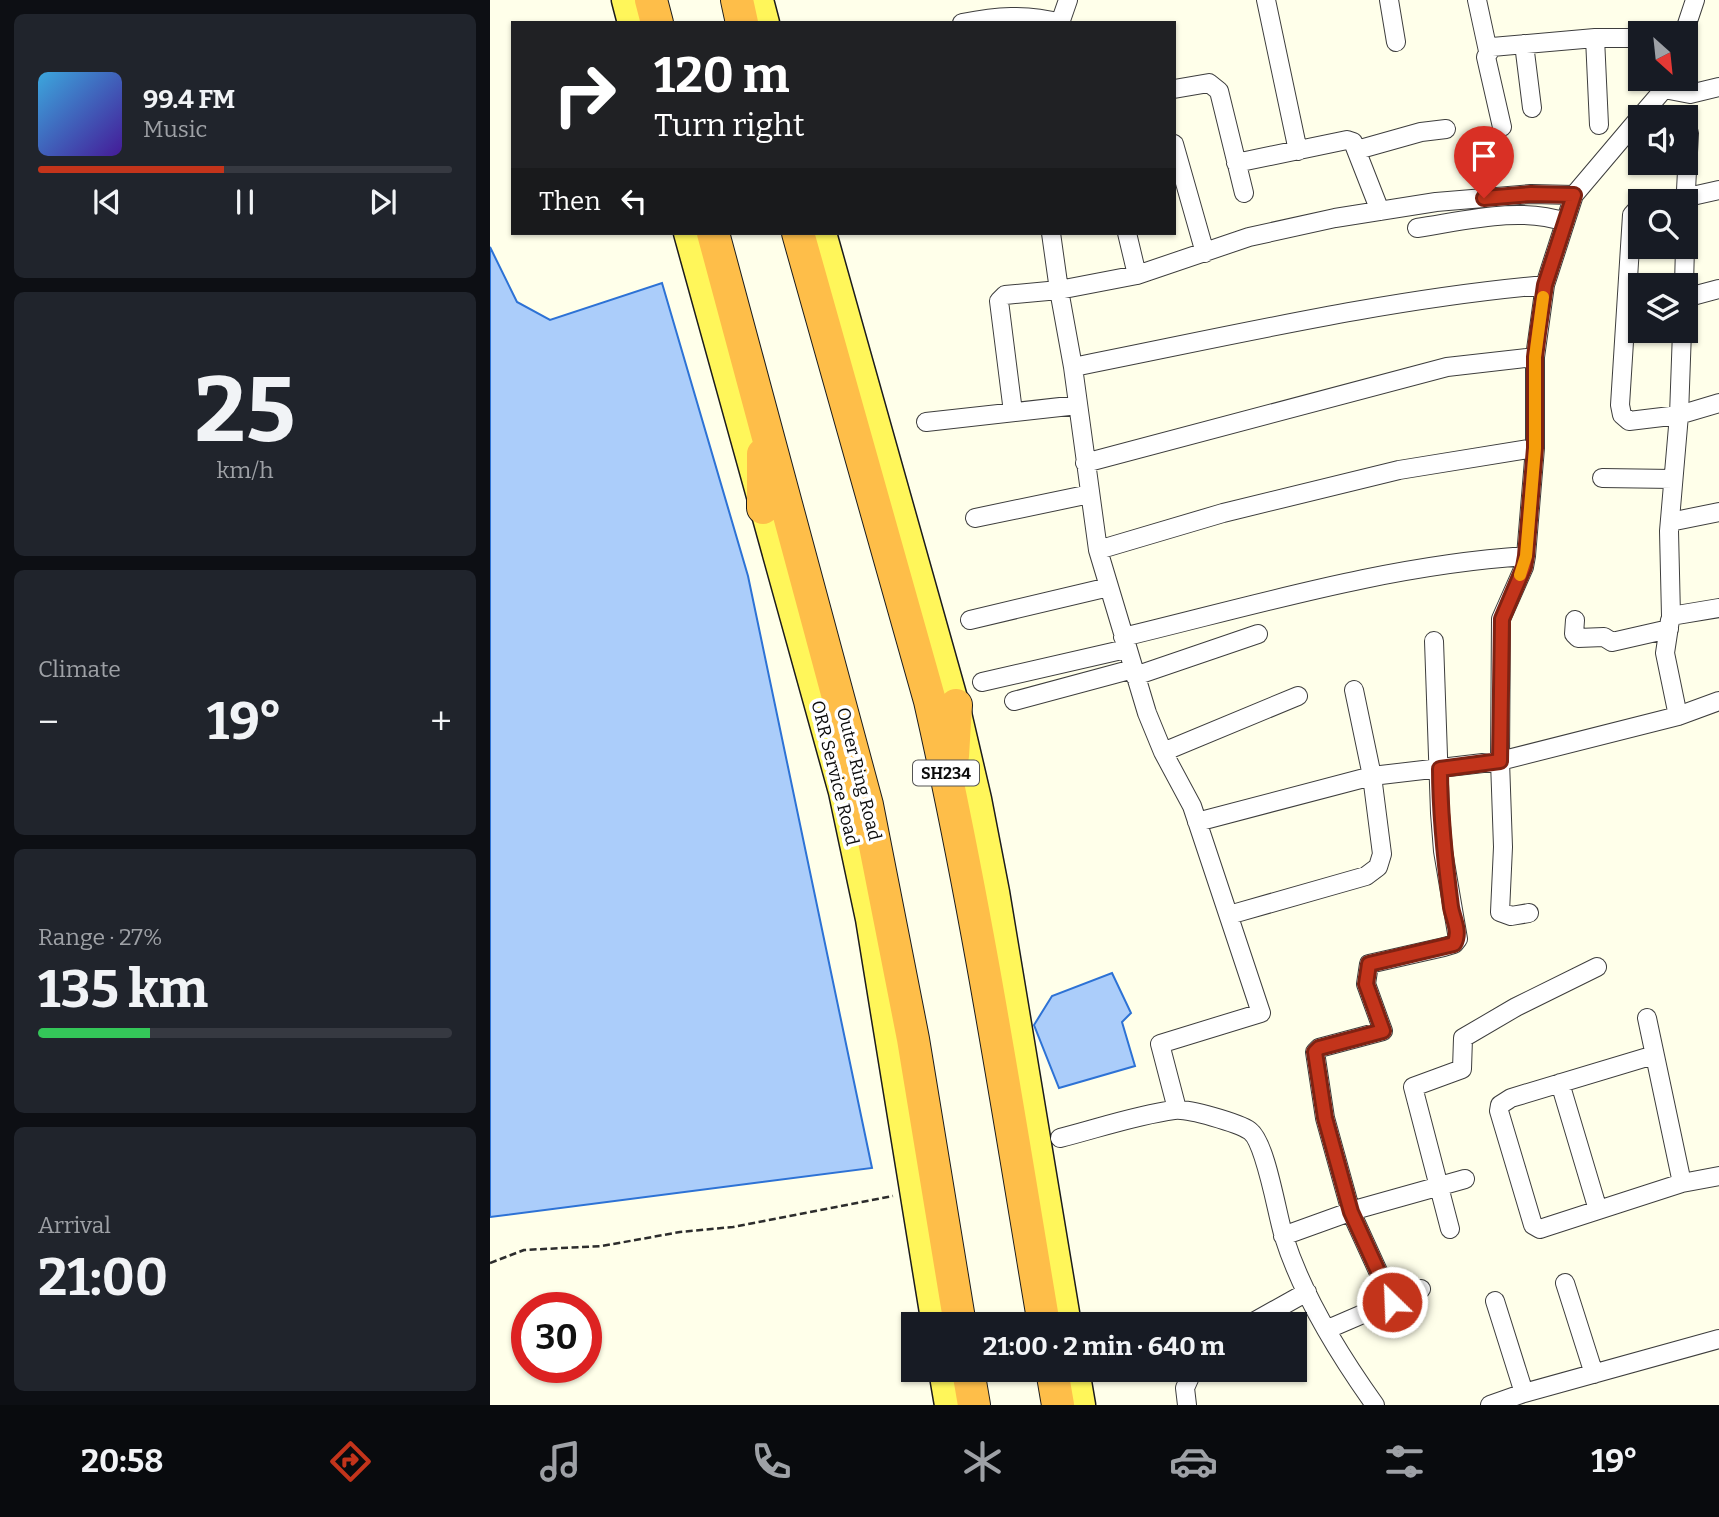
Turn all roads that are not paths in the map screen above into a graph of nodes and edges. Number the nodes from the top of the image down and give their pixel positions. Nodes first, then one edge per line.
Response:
1 (625, 0) edge
2 (651, 0) edge
3 (737, 0) edge
4 (760, 0) edge
5 (1068, 0) edge
6 (1266, 0) edge
7 (1389, 0) edge
8 (1477, 0) edge
9 (1695, 0) edge
10 (630, 21) edge
11 (656, 21) edge
12 (742, 21) edge
13 (765, 21) edge
14 (973, 21) edge
15 (1053, 21) edge
16 (1060, 21) edge
17 (1688, 21) edge
18 (1595, 38) junction
19 (1628, 38) edge
20 (1396, 42) dead end
21 (1524, 44) junction
22 (1488, 51) junction
23 (1719, 87) edge
24 (1176, 89) edge
25 (1660, 91) edge
26 (1683, 91) edge
27 (1649, 105) edge
28 (1532, 108) dead end
29 (1599, 125) dead end
30 (1502, 127) dead end
31 (1446, 128) dead end
32 (1628, 131) edge
33 (1357, 150) junction
34 (1176, 151) edge
35 (1298, 151) junction
36 (1236, 163) junction
37 (1719, 190) edge
38 (1244, 193) dead end
39 (1574, 195) junction
40 (1698, 197) edge
41 (1380, 211) junction
42 (1565, 222) junction
43 (1418, 228) dead end
44 (688, 235) edge
45 (714, 235) edge
46 (800, 235) edge
47 (824, 235) edge
48 (1051, 235) edge
49 (1127, 235) edge
50 (1205, 253) junction
51 (1629, 259) edge
52 (1137, 275) junction
53 (1545, 285) junction
54 (1719, 289) edge
55 (1059, 290) junction
56 (1698, 295) edge
57 (1682, 343) edge
58 (1535, 357) junction
59 (860, 367) junction
60 (1073, 367) junction
61 (1719, 403) edge
62 (1078, 405) junction
63 (762, 411) junction
64 (1013, 412) junction
65 (1679, 415) junction
66 (926, 422) dead end
67 (859, 445) junction
68 (1535, 448) junction
69 (1085, 463) junction
70 (1602, 478) dead end
71 (1673, 479) junction
72 (1090, 494) junction
73 (763, 508) junction
74 (1719, 512) edge
75 (975, 519) dead end
76 (1670, 522) junction
77 (1098, 550) junction
78 (1526, 556) junction
79 (1109, 587) junction
80 (1719, 608) edge
81 (970, 620) dead end
82 (1575, 620) dead end
83 (1670, 623) junction
84 (1258, 634) dead end
85 (1434, 641) dead end
86 (1125, 643) junction
87 (1134, 672) junction
88 (982, 682) dead end
89 (1354, 690) dead end
90 (1298, 696) dead end
91 (1014, 701) dead end
92 (1719, 701) edge
93 (956, 705) junction
94 (1678, 716) junction
95 (1163, 751) junction
96 (1500, 761) junction
97 (1440, 769) junction
98 (1372, 776) junction
99 (951, 797) junction
100 (844, 799) junction
101 (1197, 822) junction
102 (883, 879) junction
103 (1529, 913) dead end
104 (1229, 915) junction
105 (1597, 967) dead end
106 (1647, 1018) dead end
107 (1654, 1055) junction
108 (1560, 1083) junction
109 (1177, 1109) junction
110 (1060, 1138) dead end
111 (1719, 1176) edge
112 (1465, 1179) dead end
113 (1682, 1183) junction
114 (1440, 1186) junction
115 (1598, 1210) junction
116 (1351, 1212) junction
117 (1450, 1229) dead end
118 (1283, 1236) junction
119 (1565, 1283) dead end
120 (1421, 1289) dead end
121 (1307, 1292) junction
122 (1495, 1301) dead end
123 (1392, 1302) junction
124 (933, 1312) edge
125 (958, 1312) edge
126 (1042, 1312) edge
127 (1066, 1312) edge
128 (1271, 1312) edge
129 (1328, 1329) junction
130 (1719, 1339) edge
131 (1594, 1374) junction
132 (944, 1382) edge
133 (970, 1382) edge
134 (1054, 1382) edge
135 (1078, 1382) edge
136 (1187, 1382) edge
137 (1524, 1393) junction
138 (948, 1405) edge
139 (974, 1405) edge
140 (1058, 1405) edge
141 (1082, 1405) edge
142 (1187, 1405) edge
143 (1374, 1405) edge
144 (1490, 1405) edge

1 - 10 main road
2 - 11 highway
3 - 12 highway
4 - 13 main road
5 - 16 street
6 - 35 street
7 - 20 street
8 - 22 street
9 - 17 street
14 - 15 street
18 - 19 street
18 - 21 street
18 - 29 street
21 - 22 street
21 - 28 street
22 - 30 street
23 - 26 street
24 - 36 street
25 - 27 street
31 - 33 street
32 - 39 street
33 - 35 street
33 - 41 street
34 - 50 street
35 - 36 street
36 - 38 street
37 - 40 street
39 - 41 street
39 - 42 street
41 - 50 street
42 - 43 street
42 - 53 street
44 - 73 main road, ORR Service Road
45 - 63 highway, Outer Ring Road
46 - 67 highway, SH234
47 - 59 main road
48 - 55 street
49 - 52 street
50 - 52 street
51 - 65 street
52 - 55 street
53 - 58 street
53 - 60 street
54 - 56 street
55 - 60 street
55 - 64 street
57 - 65 street
58 - 68 street
58 - 69 street
59 - 67 highway
59 - 93 main road
60 - 62 street
61 - 65 street
62 - 64 street
62 - 69 street
63 - 73 highway
63 - 102 highway, Outer Ring Road
64 - 66 street
65 - 71 street
67 - 99 highway, SH234
68 - 77 street
68 - 78 street
69 - 72 street
70 - 71 street
71 - 76 street
72 - 75 street
72 - 77 street
73 - 100 main road, ORR Service Road
74 - 76 street
76 - 83 street
77 - 79 street
78 - 86 street
78 - 96 street
79 - 81 street
79 - 86 street
80 - 83 street
82 - 83 street
83 - 94 street
84 - 87 street
85 - 97 street
86 - 87 street
86 - 88 street
87 - 91 street
87 - 95 street
89 - 98 street
90 - 95 street
92 - 94 street
93 - 99 highway
93 - 127 main road
94 - 96 street
95 - 101 street
96 - 97 street
96 - 103 street
97 - 98 street
97 - 116 street
98 - 101 street
98 - 104 street
99 - 126 highway, SH234
100 - 102 highway
100 - 124 main road, ORR Service Road
101 - 104 street
102 - 125 highway, Outer Ring Road
104 - 109 street
105 - 114 street
106 - 107 street
107 - 108 street
107 - 113 street
108 - 115 street
108 - 115 street
109 - 110 street
109 - 118 street
111 - 113 street
112 - 114 street
113 - 115 street
114 - 116 street
114 - 117 street
116 - 118 street
116 - 123 street
118 - 121 street
119 - 131 street
120 - 123 street
121 - 128 street
121 - 129 street
122 - 137 street
123 - 129 street
129 - 143 street
130 - 131 street
131 - 137 street
132 - 138 main road
133 - 139 highway
134 - 140 highway
135 - 141 main road
136 - 142 street
137 - 144 street

